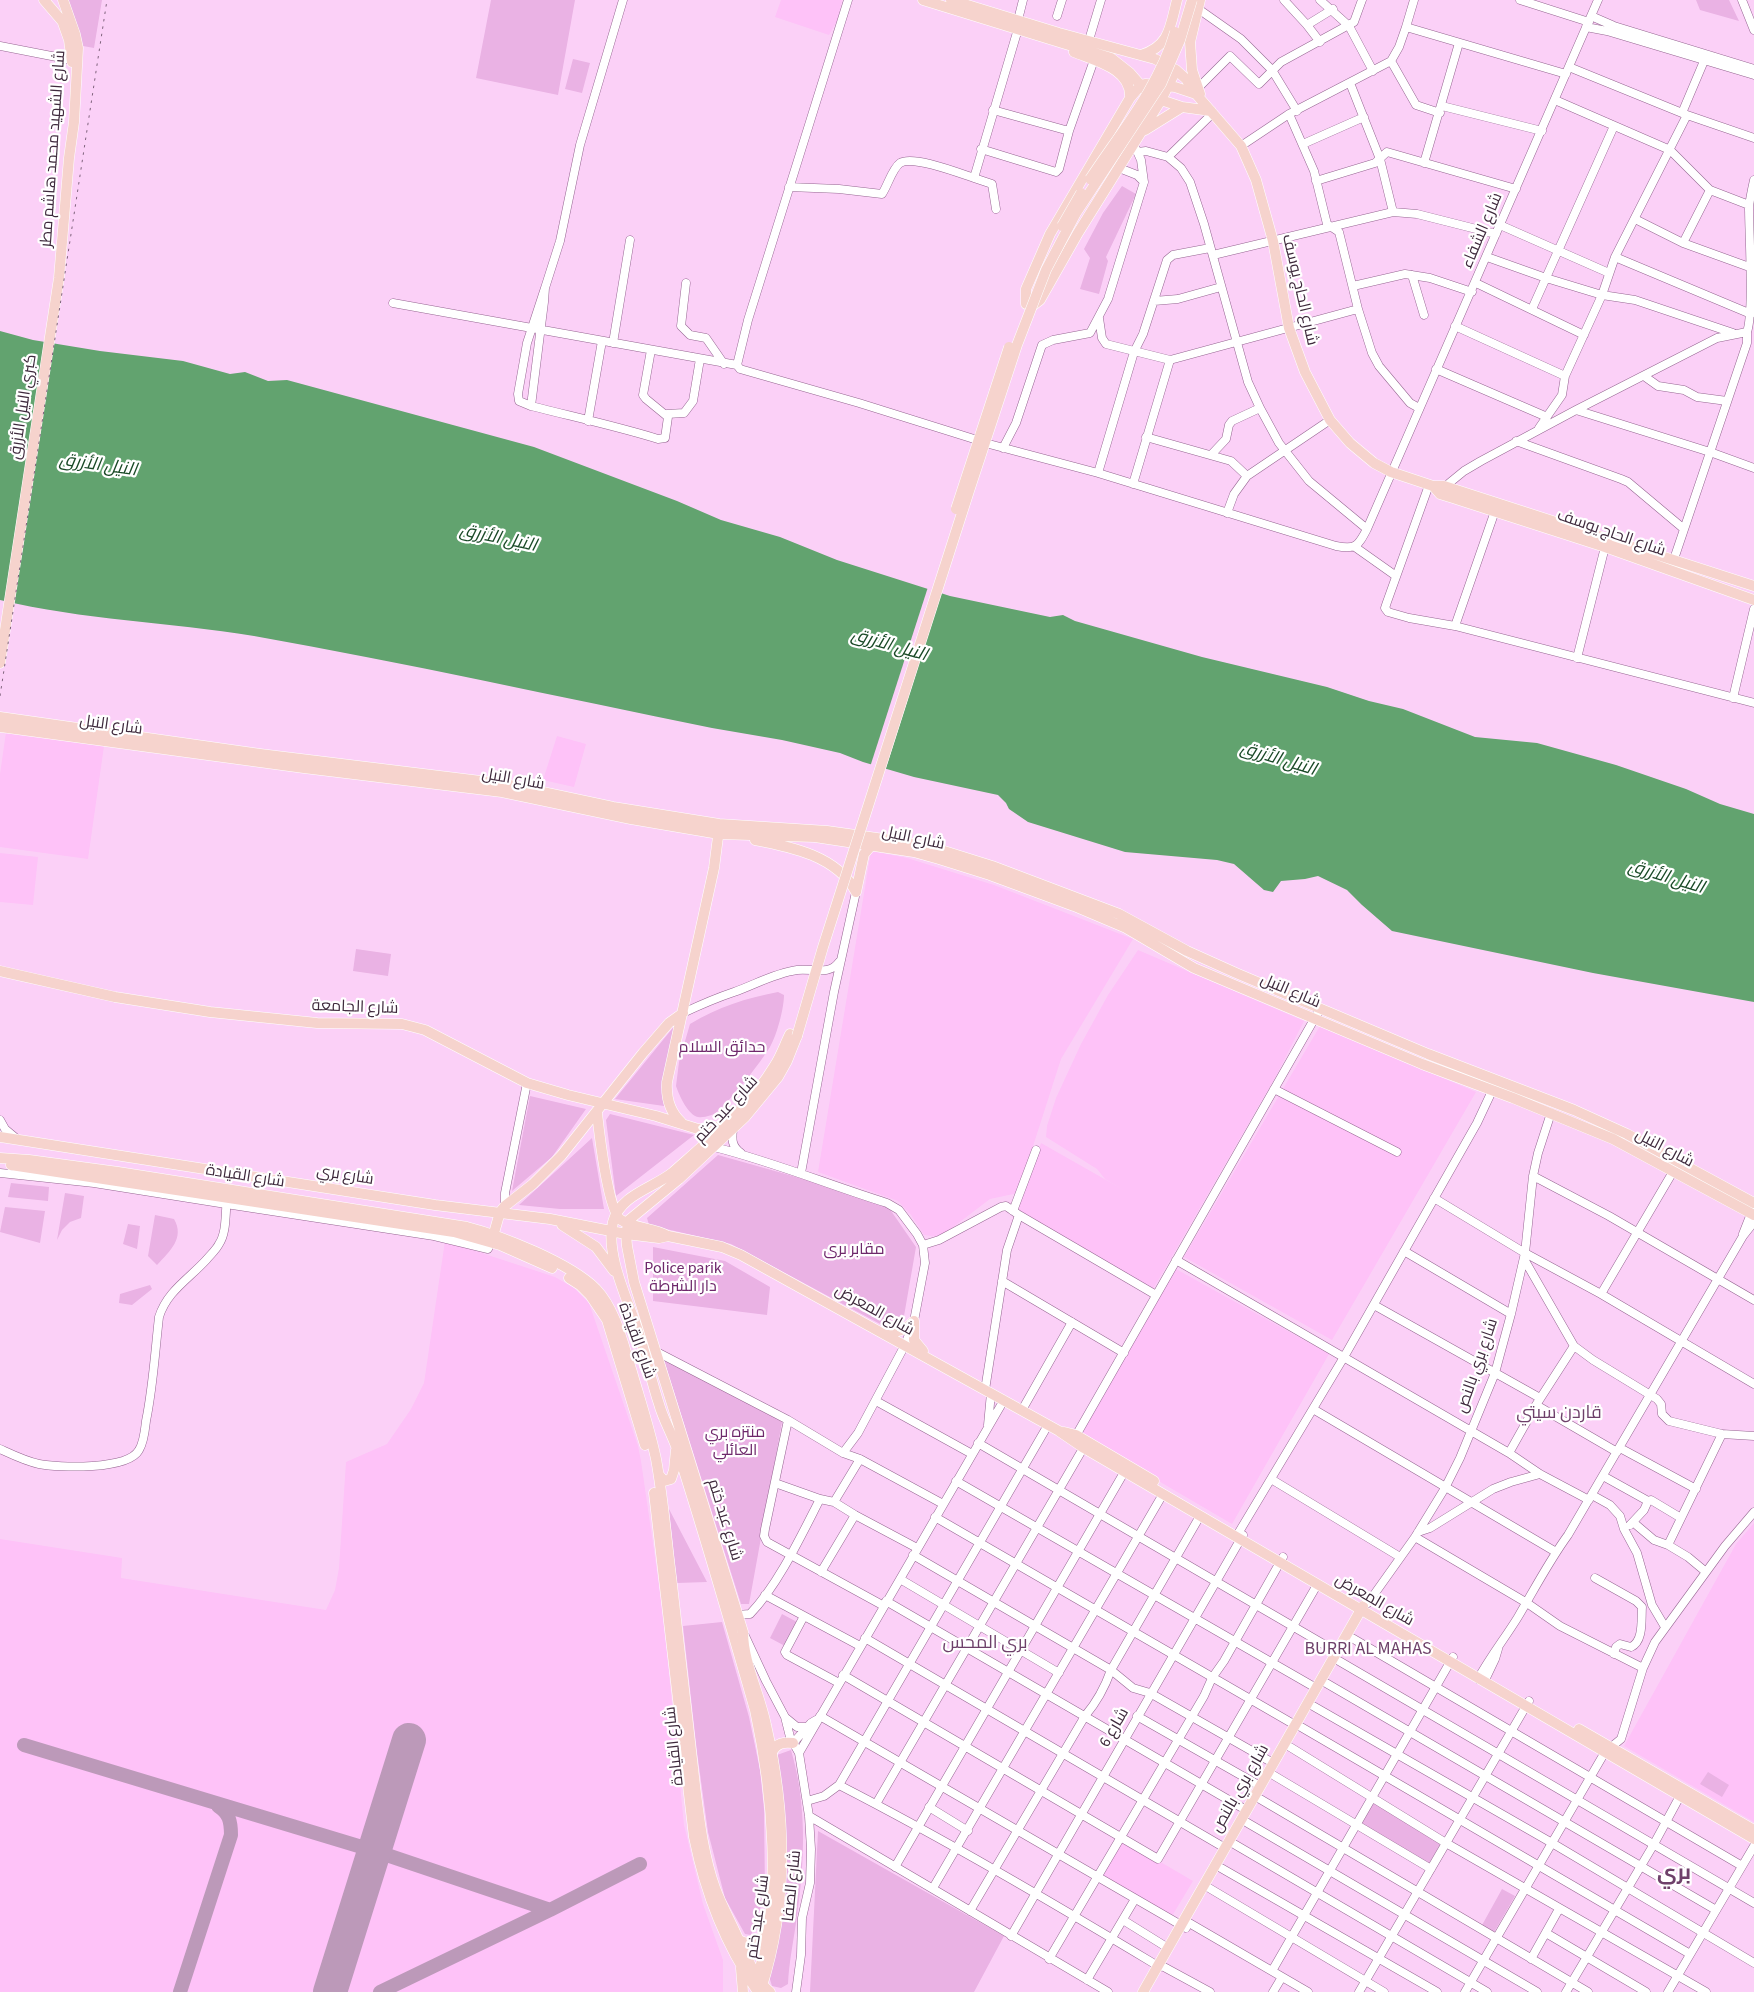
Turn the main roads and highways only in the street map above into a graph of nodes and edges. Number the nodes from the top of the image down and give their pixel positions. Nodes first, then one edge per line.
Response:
1 (44, 0) edge
2 (57, 0) edge
3 (63, 0) edge
4 (923, 0) edge
5 (951, 0) edge
6 (1177, 0) edge
7 (1185, 0) edge
8 (1196, 3) edge
9 (62, 21) junction
10 (1018, 25) junction
11 (1056, 41) junction
12 (1141, 55) junction
13 (1176, 70) junction
14 (1141, 86) junction
15 (1168, 86) junction
16 (1199, 94) junction
17 (1130, 98) junction
18 (1161, 100) junction
19 (1182, 107) junction
20 (1212, 112) junction
21 (1142, 132) junction
22 (53, 303) junction
23 (1029, 305) junction
24 (1455, 494) junction
25 (1754, 586) edge
26 (1754, 600) edge
27 (0, 636) edge
28 (0, 663) edge
29 (0, 717) edge
30 (0, 727) edge
31 (719, 829) junction
32 (743, 836) junction
33 (871, 846) junction
34 (0, 971) edge
35 (683, 1012) junction
36 (603, 1104) junction
37 (597, 1113) junction
38 (686, 1126) junction
39 (728, 1127) junction
40 (0, 1137) edge
41 (0, 1158) edge
42 (0, 1165) edge
43 (117, 1180) junction
44 (502, 1209) junction
45 (1753, 1212) edge
46 (615, 1216) junction
47 (550, 1219) junction
48 (627, 1229) junction
49 (611, 1230) junction
50 (491, 1242) junction
51 (625, 1294) junction
52 (880, 1332) junction
53 (933, 1361) junction
54 (676, 1447) junction
55 (1126, 1469) junction
56 (659, 1475) junction
57 (1240, 1536) junction
58 (1281, 1560) junction
59 (1365, 1608) junction
60 (672, 1619) junction
61 (1338, 1656) junction
62 (1298, 1726) junction
63 (793, 1743) road end
64 (772, 1752) junction
65 (1684, 1795) junction
66 (1754, 1830) edge
67 (1754, 1839) edge
68 (1230, 1846) junction
69 (1185, 1924) junction
70 (766, 1936) junction
71 (739, 1940) junction
72 (740, 1962) junction
73 (1161, 1966) junction
74 (759, 1988) edge
75 (743, 1992) edge
76 (1143, 1992) edge
77 (1150, 1992) edge

1 - 9 main road
2 - 9 main road, شارع الشهيد محمد هاشم مطر
3 - 22 main road, شارع الشهيد محمد هاشم مطر
4 - 10 main road, شارع الحاج يوسف
5 - 10 main road, شارع الحاج يوسف
6 - 12 main road
7 - 23 main road, bridge
8 - 16 main road
8 - 23 main road, bridge
9 - 22 main road, شارع الشهيد محمد هاشم مطر
10 - 11 main road, شارع الحاج يوسف
10 - 12 main road, شارع الحاج يوسف
11 - 14 main road, شارع الحاج يوسف
11 - 17 main road
12 - 13 main road, شارع الحاج يوسف
13 - 15 main road
13 - 16 main road, شارع الحاج يوسف
14 - 15 main road
14 - 17 main road
14 - 18 main road, شارع الحاج يوسف
15 - 16 main road
15 - 18 main road
16 - 20 main road, شارع الحاج يوسف
17 - 23 main road
18 - 19 main road, شارع الحاج يوسف
18 - 21 main road
19 - 20 main road, شارع الحاج يوسف
19 - 21 main road
20 - 24 main road, شارع الحاج يوسف
21 - 23 main road
22 - 27 main road
22 - 28 main road, كبري النيل الأزرق
23 - 39 main road, شارع عبد ختم, bridge
24 - 25 main road, شارع الحاج يوسف
24 - 26 main road, شارع الحاج يوسف
29 - 31 main road, شارع النيل
30 - 31 main road, شارع النيل
31 - 32 main road, شارع النيل
31 - 35 main road
31 - 45 main road, شارع النيل
32 - 33 main road, شارع النيل
32 - 33 main road
33 - 45 main road, شارع النيل
34 - 36 main road, شارع الجامعة
35 - 36 main road
35 - 38 main road
36 - 37 main road
36 - 38 main road, شارع الجامعة
37 - 44 main road
37 - 46 main road
38 - 39 main road, شارع الجامعة
39 - 46 main road, شارع عبد ختم
39 - 48 main road, شارع عبد ختم
40 - 44 main road, شارع بري
41 - 43 main road, شارع القيادة
42 - 43 main road, شارع القيادة
43 - 50 main road, شارع القيادة
43 - 50 main road, شارع القيادة
44 - 47 main road, شارع بري
44 - 50 main road
46 - 48 main road, شارع المعرض
46 - 49 main road, شارع عبد ختم
47 - 49 main road, شارع بري
47 - 51 main road
48 - 49 main road, شارع بري
48 - 52 main road, شارع المعرض
48 - 64 main road, شارع عبد ختم
49 - 51 main road, شارع عبد ختم
50 - 56 main road, شارع القيادة
50 - 60 main road, شارع القيادة
51 - 54 main road, شارع عبد ختم
52 - 53 main road, شارع المعرض
52 - 53 main road
53 - 55 main road, شارع المعرض
54 - 56 main road
54 - 70 main road, شارع عبد ختم
55 - 57 main road, شارع المعرض
55 - 57 main road, شارع المعرض
56 - 60 main road, شارع القيادة
57 - 58 main road, شارع المعرض
58 - 59 main road, شارع المعرض
58 - 59 main road, شارع المعرض
59 - 61 main road, شارع بري بالنص
59 - 61 main road, شارع بري بالنص
59 - 65 main road, شارع المعرض
60 - 71 main road, شارع القيادة
60 - 72 main road, شارع القيادة
61 - 62 main road, شارع بري بالنص
61 - 62 main road, شارع بري بالنص
62 - 68 main road, شارع بري بالنص
62 - 68 main road, شارع بري بالنص
63 - 64 main road
64 - 74 main road, شارع عبد ختم
65 - 66 main road, شارع المعرض
65 - 67 main road, شارع المعرض
68 - 69 main road, شارع بري بالنص
68 - 69 main road, شارع بري بالنص
69 - 73 main road, شارع بري بالنص
69 - 73 main road, شارع بري بالنص
70 - 71 main road
70 - 74 main road, شارع عبد ختم
71 - 74 main road, شارع القيادة
72 - 74 main road, شارع القيادة
72 - 75 main road
73 - 76 main road, شارع بري بالنص
73 - 77 main road, شارع بري بالنص

